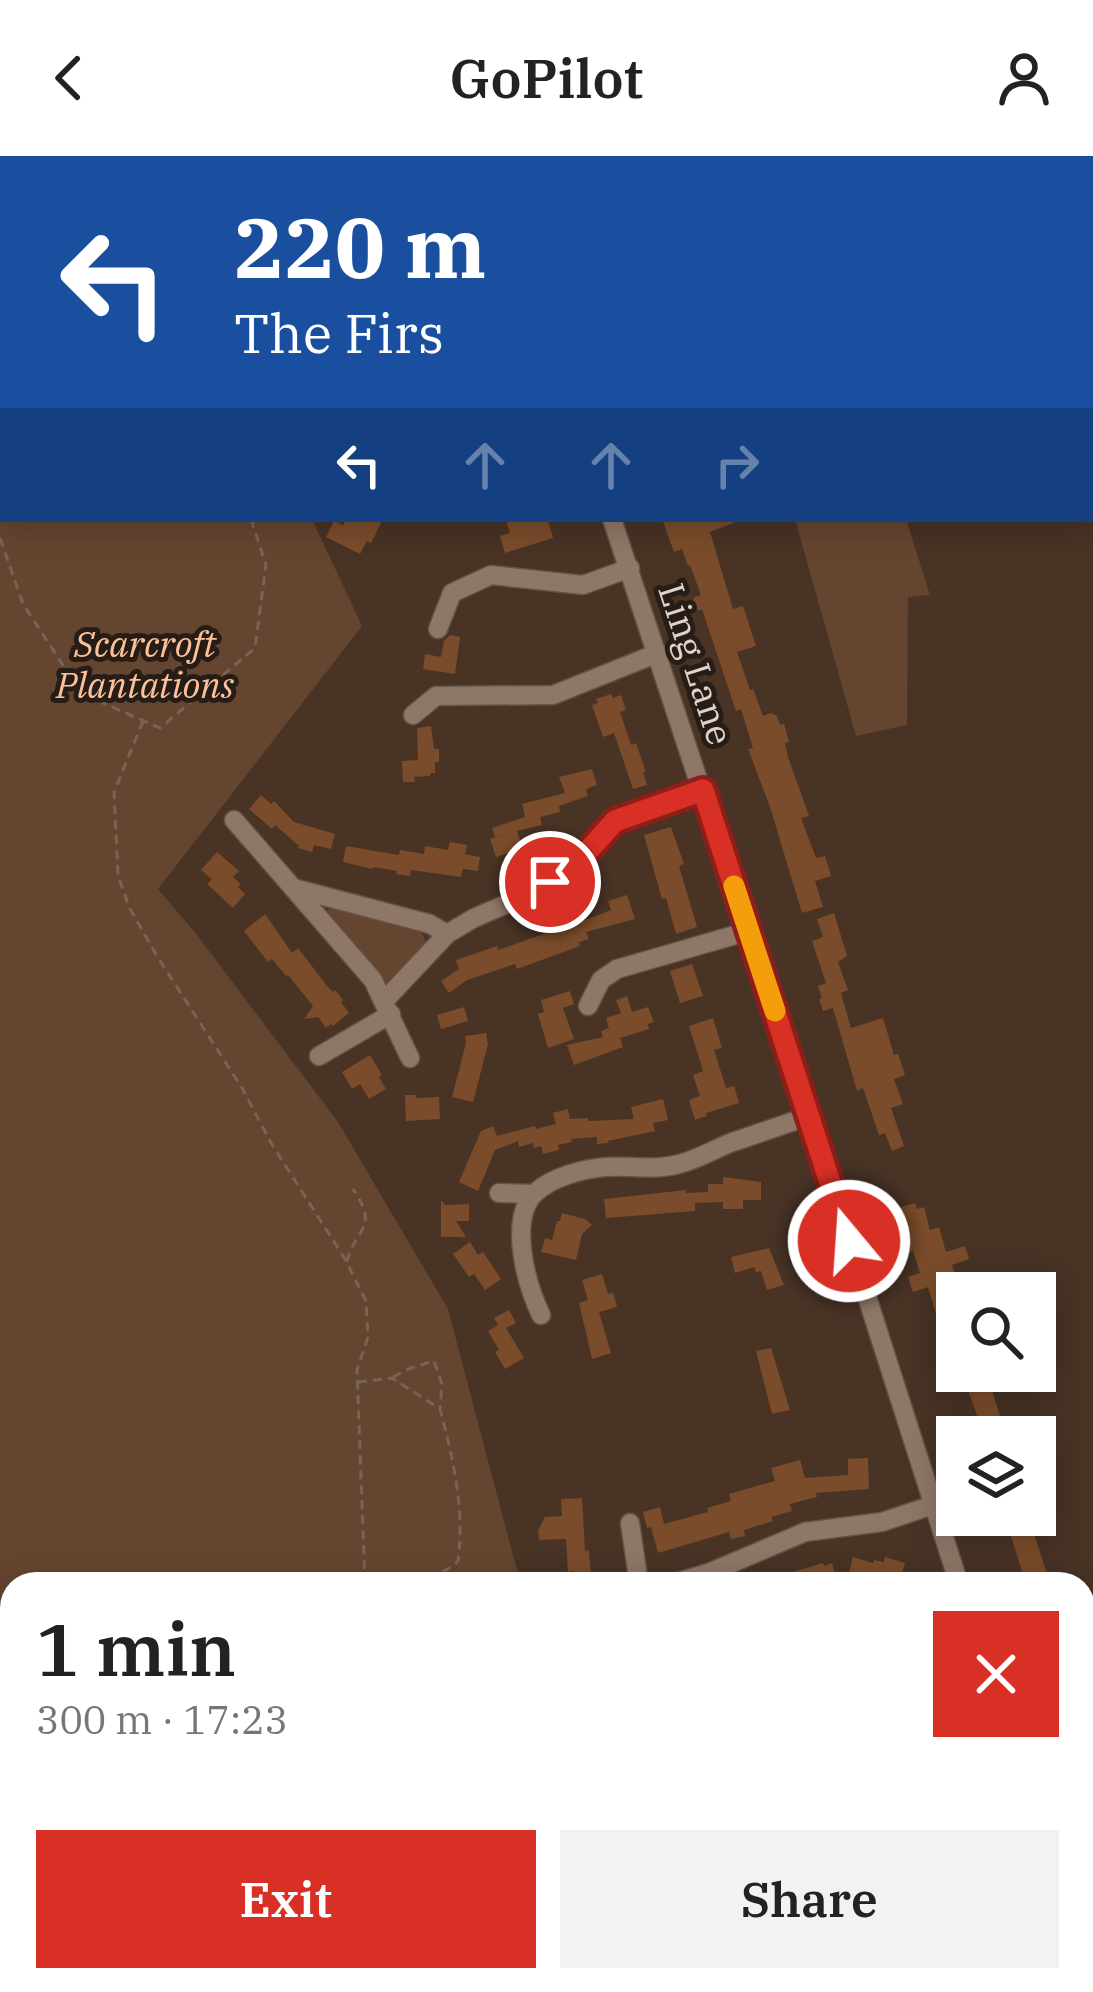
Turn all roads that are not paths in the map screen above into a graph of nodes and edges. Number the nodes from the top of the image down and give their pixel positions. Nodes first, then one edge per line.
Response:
1 (613, 522) edge
2 (630, 568) junction
3 (438, 629) dead end
4 (658, 653) junction
5 (413, 715) dead end
6 (703, 790) junction
7 (234, 820) dead end
8 (293, 888) junction
9 (748, 931) junction
10 (448, 934) junction
11 (588, 1006) dead end
12 (388, 1007) junction
13 (319, 1056) dead end
14 (410, 1058) dead end
15 (809, 1116) junction
16 (499, 1193) dead end
17 (533, 1194) junction
18 (541, 1315) dead end
19 (933, 1505) junction
20 (630, 1523) dead end
21 (637, 1572) edge
22 (711, 1572) edge
23 (955, 1572) edge

1 - 2 street, Ling Lane
2 - 3 street
2 - 4 street, Ling Lane
4 - 5 street
4 - 6 street, Ling Lane
6 - 9 street, Ling Lane
6 - 10 street
7 - 8 street
8 - 10 street
8 - 12 street
9 - 11 street
9 - 15 street, Ling Lane
10 - 12 street
12 - 13 street
12 - 14 street
15 - 17 street
15 - 19 street, Ling Lane
16 - 17 street
17 - 18 street
19 - 22 street
19 - 23 street, Ling Lane
20 - 21 street

